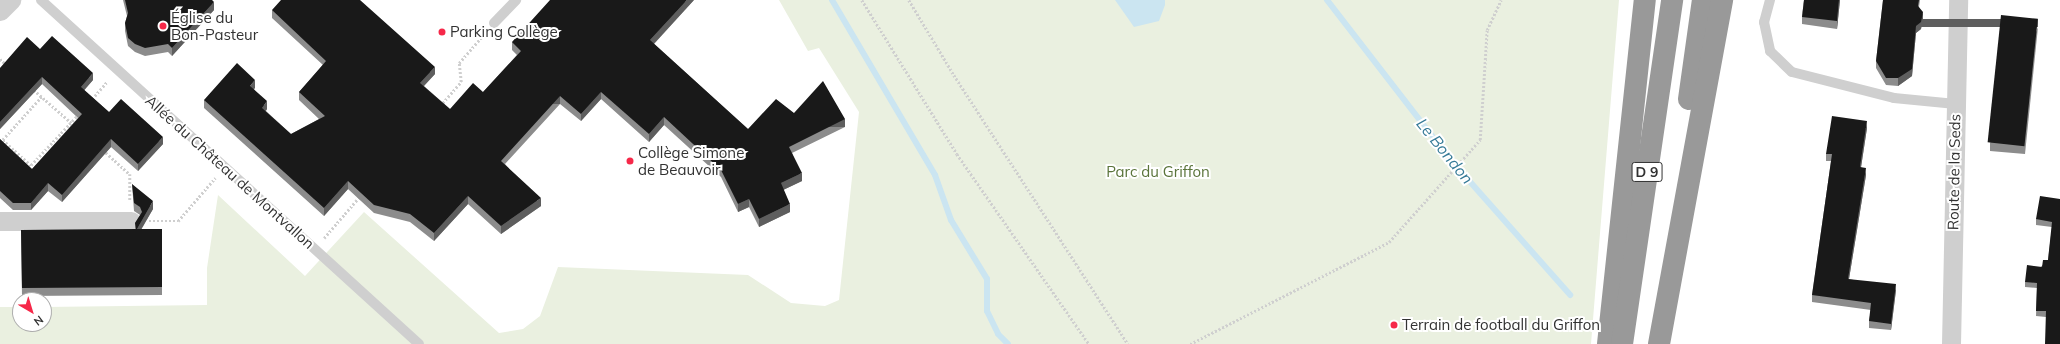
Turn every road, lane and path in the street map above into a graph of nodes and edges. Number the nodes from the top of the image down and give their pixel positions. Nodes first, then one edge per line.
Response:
1 (10, 0) edge
2 (41, 0) edge
3 (516, 0) edge
4 (862, 0) edge
5 (909, 0) edge
6 (1501, 0) edge
7 (1645, 0) edge
8 (1672, 0) edge
9 (1703, 0) edge
10 (1722, 0) edge
11 (1770, 0) edge
12 (1958, 0) edge
13 (0, 11) edge
14 (494, 23) joint
15 (0, 59) edge
16 (8, 66) edge
17 (117, 72) junction
18 (32, 88) edge
19 (42, 97) junction
20 (1956, 104) junction
21 (86, 105) edge
22 (81, 111) edge
23 (435, 112) edge
24 (71, 122) junction
25 (77, 127) edge
26 (96, 144) edge
27 (225, 166) junction
28 (362, 195) edge
29 (0, 221) edge
30 (131, 221) junction
31 (314, 248) junction
32 (1197, 340) junction
33 (419, 344) edge
34 (1088, 344) edge
35 (1128, 344) edge
36 (1190, 344) edge
37 (1199, 344) edge
38 (1608, 344) edge
39 (1622, 344) edge
40 (1655, 344) edge
41 (1659, 344) edge
42 (1951, 344) edge

1 - 13 street
2 - 17 lane, Allée du Château de Montvallon
3 - 14 lane
4 - 34 path
5 - 35 path
6 - 32 path
7 - 38 highway
8 - 39 highway, D 9
9 - 40 highway, D 9
10 - 41 highway
11 - 20 lane
12 - 20 street, Route de la Seds
14 - 23 path
15 - 16 path
17 - 21 path
17 - 27 lane, Allée du Château de Montvallon
18 - 19 path
19 - 24 path
19 - 24 path
20 - 42 street, Route de la Seds
22 - 24 path
24 - 25 path
26 - 30 path
27 - 30 path
27 - 31 lane, Allée du Château de Montvallon
28 - 31 path
29 - 30 street
31 - 33 lane, Allée du Château de Montvallon
32 - 36 path
32 - 37 path

